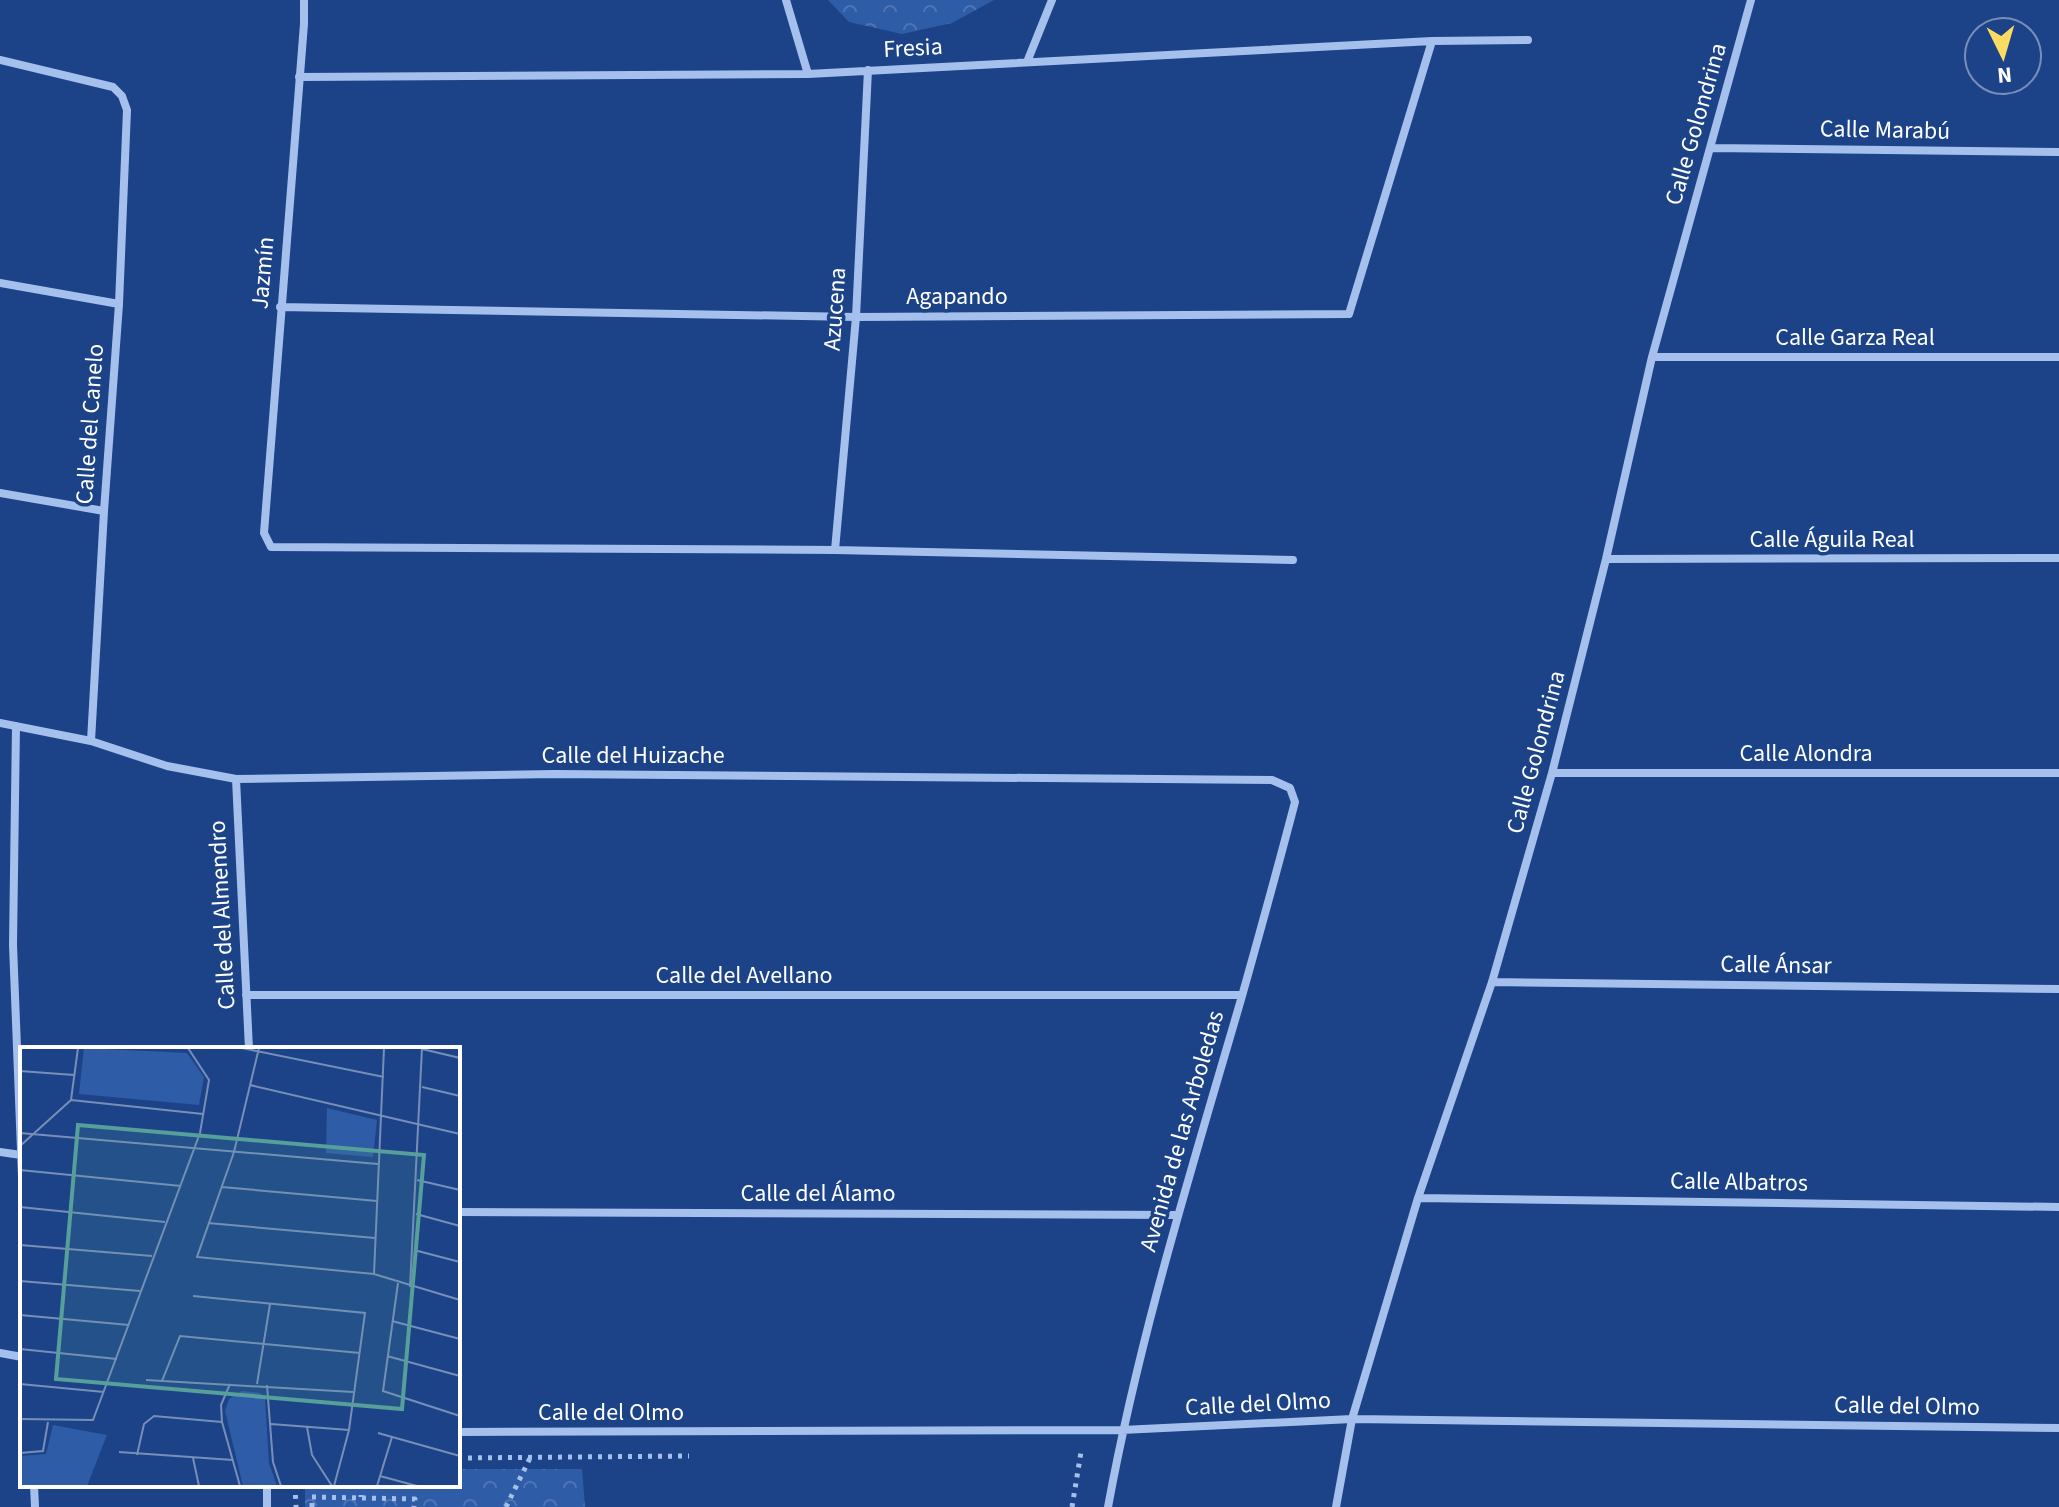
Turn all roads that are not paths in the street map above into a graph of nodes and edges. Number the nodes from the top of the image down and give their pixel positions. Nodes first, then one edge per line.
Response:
1 (304, 0) edge
2 (786, 0) edge
3 (1052, 0) edge
4 (1751, 0) edge
5 (1528, 40) dead end
6 (1432, 41) junction
7 (0, 60) edge
8 (1027, 62) junction
9 (868, 70) junction
10 (808, 74) junction
11 (299, 77) junction
12 (1710, 148) junction
13 (2059, 152) edge
14 (0, 283) edge
15 (119, 304) junction
16 (280, 307) junction
17 (856, 317) junction
18 (1652, 357) junction
19 (2059, 357) edge
20 (0, 493) edge
21 (104, 511) junction
22 (835, 550) junction
23 (2059, 558) edge
24 (1606, 559) junction
25 (1293, 560) dead end
26 (0, 723) edge
27 (16, 726) junction
28 (91, 741) junction
29 (1552, 773) junction
30 (2059, 773) edge
31 (236, 779) junction
32 (1272, 780) joint
33 (0, 943) edge
34 (13, 945) junction
35 (1492, 982) junction
36 (2059, 989) edge
37 (246, 995) junction
38 (1242, 995) junction
39 (249, 1047) edge
40 (20, 1129) edge
41 (0, 1152) edge
42 (20, 1155) edge
43 (1418, 1198) junction
44 (2059, 1207) edge
45 (460, 1212) edge
46 (1177, 1215) junction
47 (0, 1353) edge
48 (20, 1357) edge
49 (1352, 1419) junction
50 (2059, 1428) edge
51 (1122, 1430) junction
52 (460, 1432) edge
53 (34, 1487) edge
54 (35, 1507) edge
55 (1108, 1507) edge
56 (1336, 1507) edge

1 - 11 street, Jazmín
2 - 10 street
3 - 8 street
4 - 12 street, Calle Golondrina
5 - 6 street, Fresia
6 - 8 street, Fresia
6 - 17 street, Agapando
7 - 15 street, Calle del Canelo
8 - 9 street, Fresia
9 - 10 street, Fresia
9 - 17 street, Azucena
10 - 11 street, Fresia
11 - 16 street, Jazmín
12 - 13 street, Calle Marabú
12 - 18 street, Calle Golondrina
14 - 15 street
15 - 21 street, Calle del Canelo
16 - 17 street, Agapando
16 - 22 street, Jazmín
17 - 22 street, Azucena
18 - 19 street, Calle Garza Real
18 - 24 street, Calle Golondrina
20 - 21 street
21 - 28 street, Calle del Canelo
22 - 25 street
23 - 24 street, Calle Águila Real
24 - 29 street, Calle Golondrina
26 - 27 street, Calle del Huizache
27 - 28 street, Calle del Huizache
27 - 34 street
28 - 31 street, Calle del Huizache
29 - 30 street, Calle Alondra
29 - 35 street, Calle Golondrina
31 - 32 street, Calle del Huizache
31 - 37 street, Calle del Almendro
32 - 38 street, Avenida de las Arboledas
33 - 34 street
34 - 40 street
35 - 36 street, Calle Ánsar
35 - 43 street, Calle Golondrina
37 - 38 street, Calle del Avellano
37 - 39 street, Calle del Almendro
38 - 46 street, Avenida de las Arboledas
41 - 42 street
43 - 44 street, Calle Albatros
43 - 49 street, Calle Golondrina
45 - 46 street, Calle del Álamo
46 - 51 street, Avenida de las Arboledas
47 - 48 street
49 - 50 street, Calle del Olmo
49 - 51 street, Calle del Olmo
49 - 56 street, Calle Golondrina
51 - 52 street, Calle del Olmo
51 - 55 street, Avenida de las Arboledas
53 - 54 street

